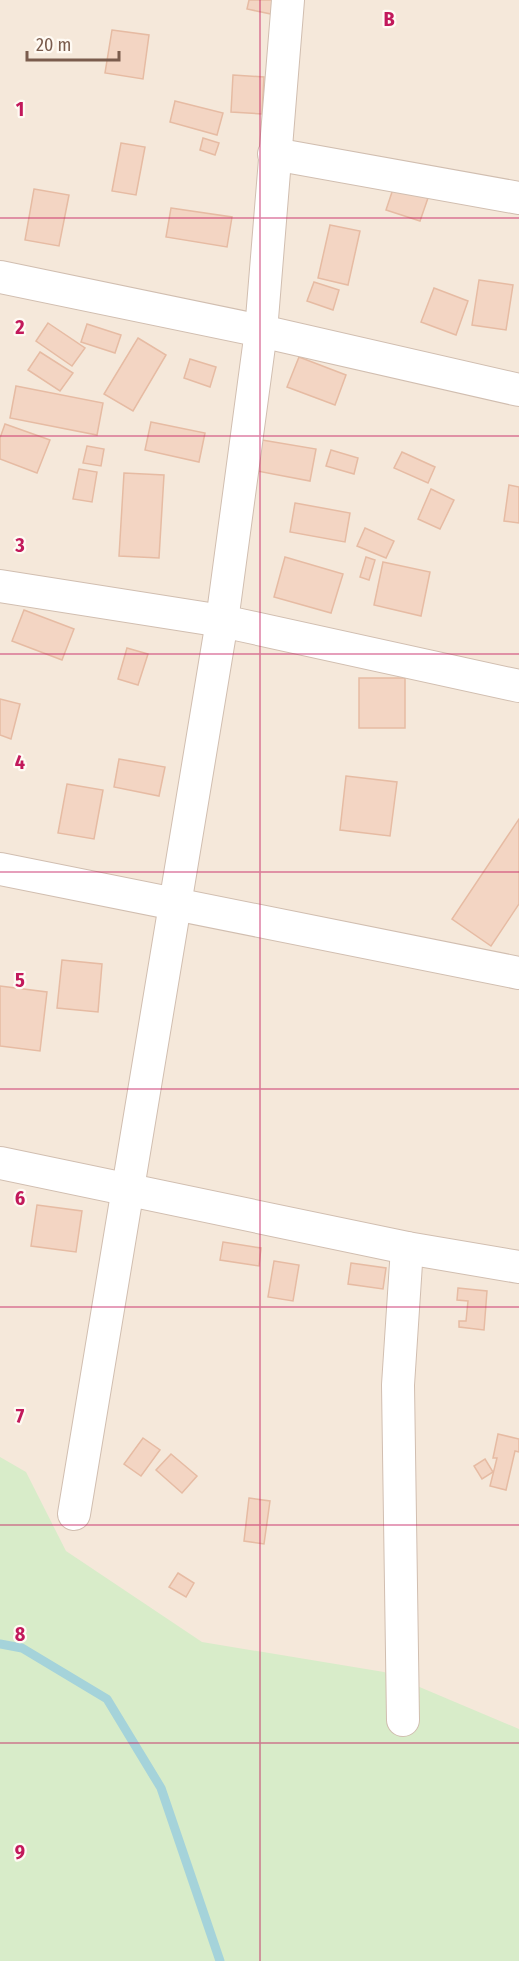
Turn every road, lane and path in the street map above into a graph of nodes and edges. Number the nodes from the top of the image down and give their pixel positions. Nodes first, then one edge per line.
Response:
1 (288, 0) edge
2 (274, 154) junction
3 (519, 198) edge
4 (0, 277) edge
5 (261, 331) junction
6 (519, 390) edge
7 (0, 586) edge
8 (222, 621) junction
9 (519, 686) edge
10 (0, 869) edge
11 (175, 904) junction
12 (519, 973) edge
13 (0, 1164) edge
14 (128, 1191) junction
15 (407, 1248) junction
16 (519, 1267) edge
17 (74, 1514) dead end
18 (403, 1720) dead end

1 - 2 street
2 - 3 street
2 - 5 street
4 - 5 street
5 - 6 street
5 - 8 street
7 - 8 street
8 - 9 street
8 - 11 street
10 - 11 street
11 - 12 street
11 - 14 street
13 - 14 street
14 - 15 street
14 - 17 street
15 - 16 street
15 - 18 street

